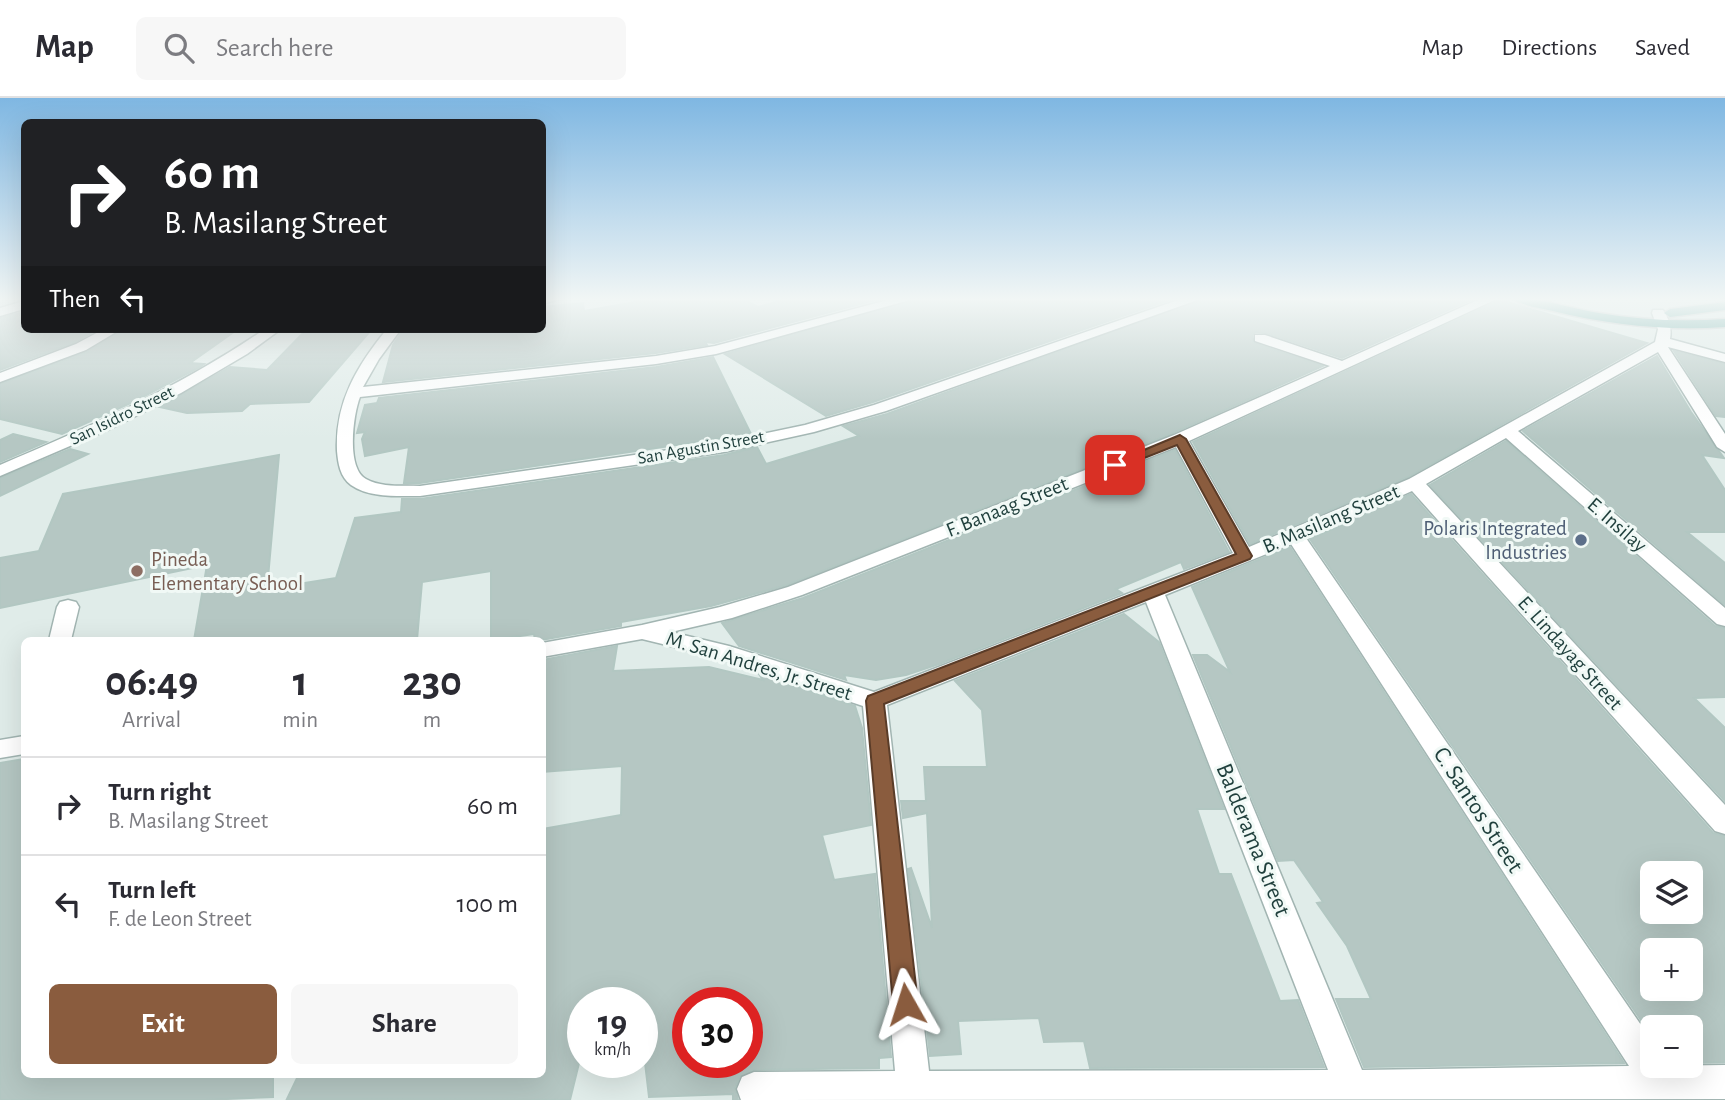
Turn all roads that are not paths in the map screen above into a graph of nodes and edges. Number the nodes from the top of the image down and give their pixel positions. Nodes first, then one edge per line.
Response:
1 (85, 345) edge
2 (253, 345) edge
3 (382, 345) edge
4 (736, 345) edge
5 (1063, 345) edge
6 (1280, 345) edge
7 (1390, 345) edge
8 (1659, 345) edge
9 (1663, 345) edge
10 (1669, 345) edge
11 (1725, 358) edge
12 (1343, 366) junction
13 (0, 378) edge
14 (352, 393) junction
15 (1508, 431) junction
16 (1180, 439) junction
17 (1725, 447) edge
18 (0, 471) edge
19 (1415, 483) junction
20 (1295, 536) junction
21 (1244, 556) junction
22 (1153, 593) junction
23 (68, 607) dead end
24 (1725, 619) edge
25 (642, 632) junction
26 (61, 637) edge
27 (546, 649) edge
28 (875, 701) junction
29 (21, 746) edge
30 (0, 749) edge
31 (1725, 823) edge
32 (1725, 1082) edge
33 (1661, 1084) junction
34 (1352, 1087) junction
35 (754, 1089) dead end
36 (914, 1093) edge

1 - 13 street
2 - 18 street, San Isidro Street
3 - 14 street, San Agustin Street
4 - 14 street
5 - 14 street, San Agustin Street
6 - 12 street
7 - 12 street, F. Banaag Street
8 - 15 street, B. Masilang Street
9 - 17 street
10 - 11 street
12 - 16 street, F. Banaag Street
15 - 19 street, B. Masilang Street
15 - 24 street, E. Insilay
16 - 21 street
16 - 25 street, F. Banaag Street
19 - 20 street, B. Masilang Street
19 - 31 street, E. Lindayag Street
20 - 21 street, B. Masilang Street
20 - 33 street, C. Santos Street
21 - 22 street, B. Masilang Street
22 - 28 street, B. Masilang Street
22 - 34 street, Balderama Street
23 - 26 street
25 - 27 street, F. Banaag Street
25 - 28 street, M. San Andres, Jr. Street
28 - 36 street
29 - 30 street
32 - 33 street
33 - 34 street
34 - 36 street
35 - 36 street

